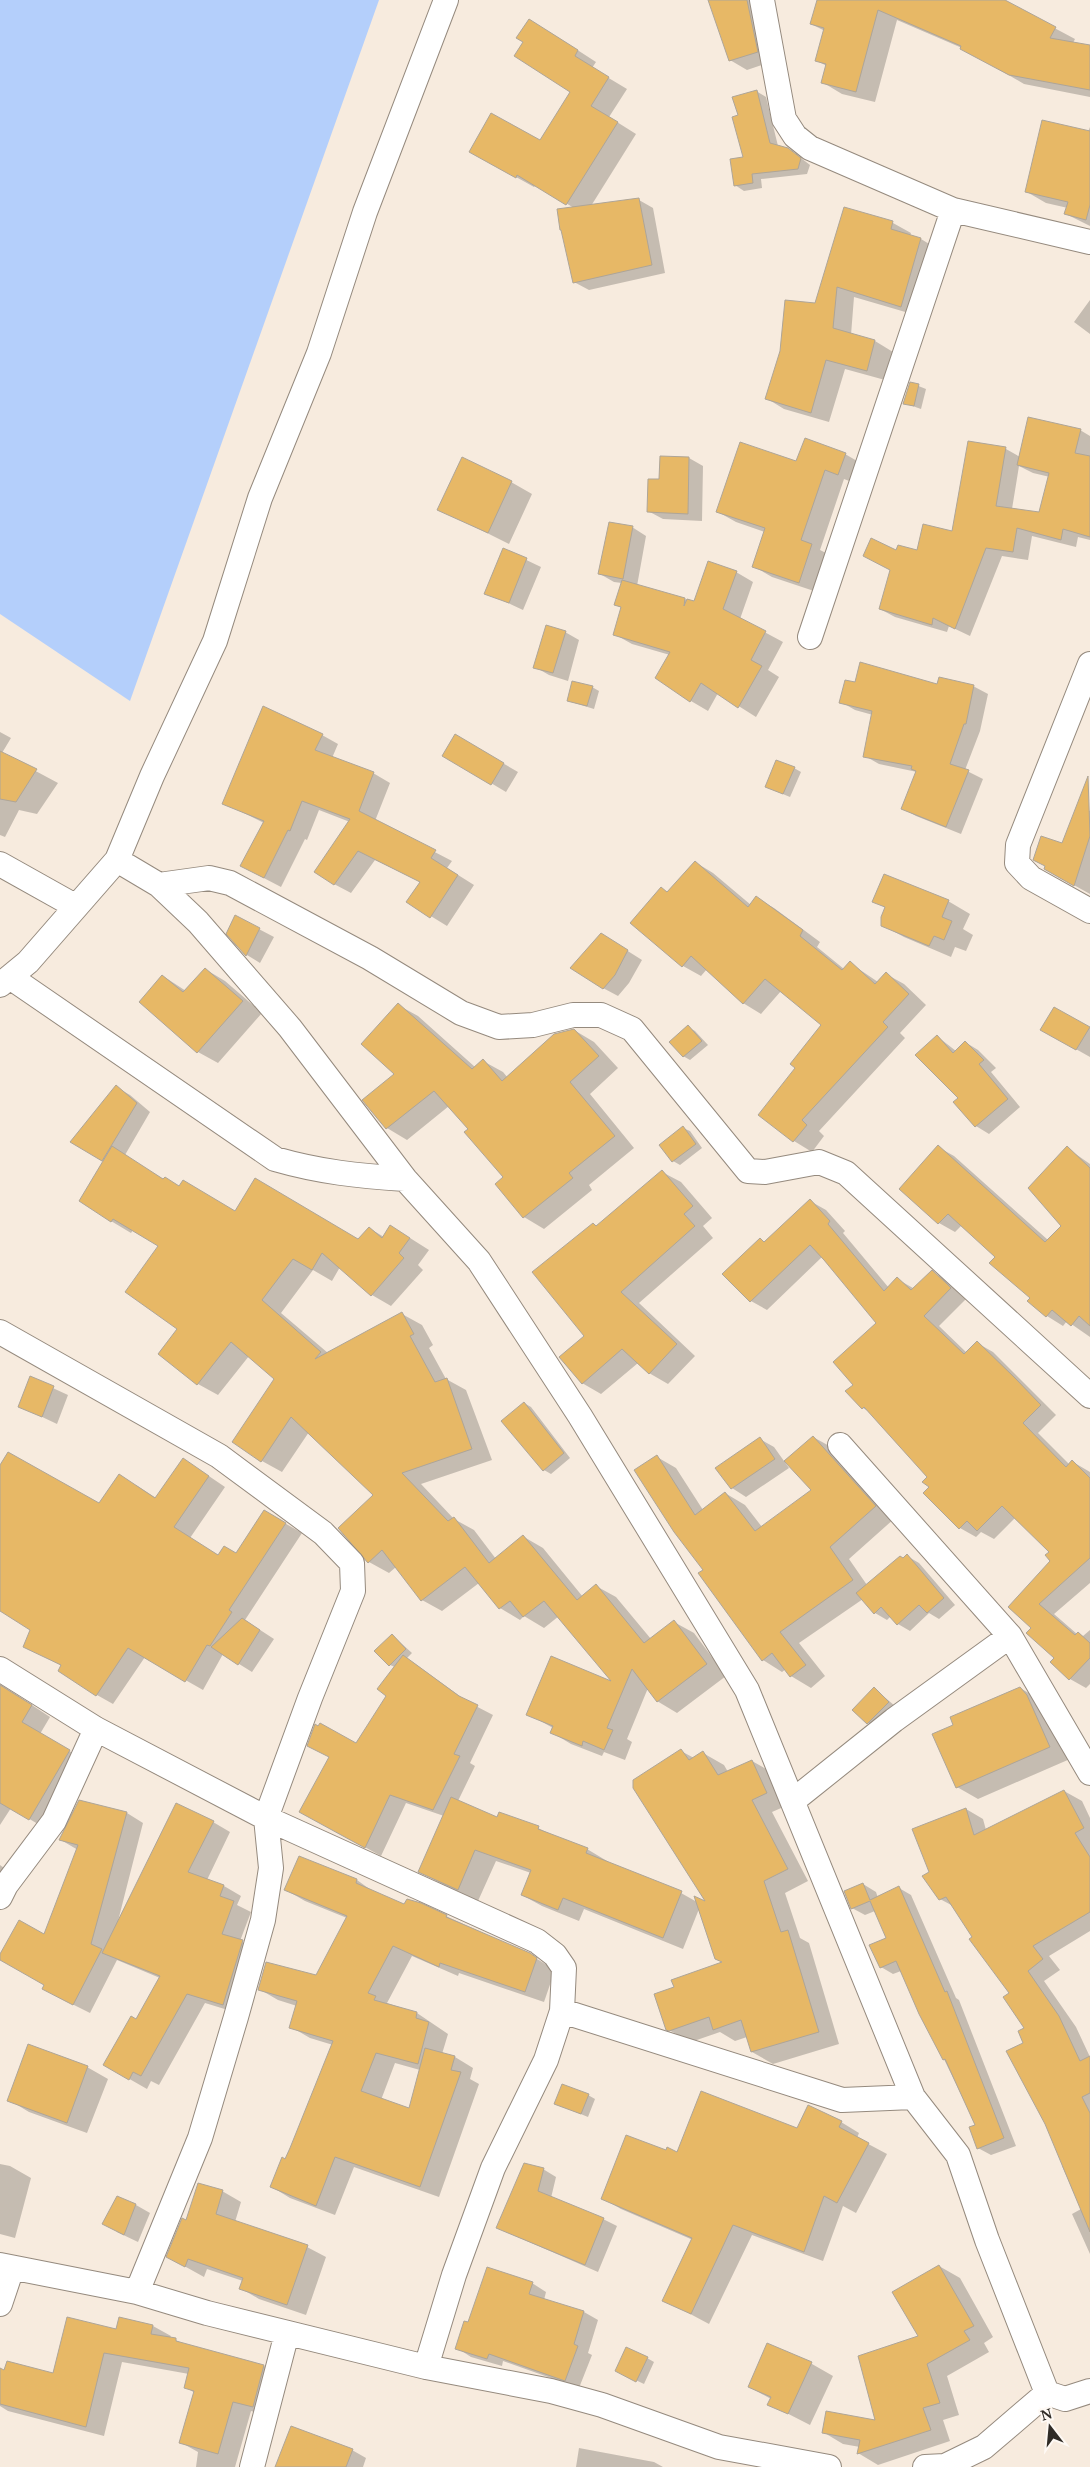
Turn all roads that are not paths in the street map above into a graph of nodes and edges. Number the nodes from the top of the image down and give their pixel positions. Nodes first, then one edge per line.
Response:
1 (446, 0) edge
2 (762, 0) edge
3 (953, 210) junction
4 (1090, 242) edge
5 (810, 637) dead end
6 (1090, 664) edge
7 (117, 860) junction
8 (0, 864) edge
9 (159, 886) junction
10 (75, 906) junction
11 (1090, 911) edge
12 (5, 981) edge
13 (405, 1179) junction
14 (0, 1332) edge
15 (1090, 1396) edge
16 (840, 1445) dead end
17 (1010, 1636) junction
18 (0, 1669) edge
19 (96, 1729) junction
20 (1090, 1773) edge
21 (794, 1800) junction
22 (266, 1818) junction
23 (0, 1897) edge
24 (562, 2011) junction
25 (913, 2097) junction
26 (6, 2266) edge
27 (136, 2292) junction
28 (0, 2304) edge
29 (287, 2333) junction
30 (426, 2367) junction
31 (1090, 2391) edge
32 (1047, 2394) junction
33 (252, 2467) edge
34 (829, 2467) edge
35 (925, 2467) edge

1 - 7 street
2 - 3 street
3 - 4 street
3 - 5 street
6 - 11 street
7 - 9 street
7 - 10 street
8 - 10 street
9 - 13 street
9 - 15 street
10 - 12 street
12 - 13 street
13 - 21 street
14 - 22 street
16 - 17 street
17 - 20 street
17 - 21 street
18 - 19 street
19 - 22 street
19 - 23 street
21 - 25 street
22 - 24 street
22 - 27 street
24 - 25 street
24 - 30 street
25 - 32 street
26 - 27 street
26 - 28 street
27 - 29 street
29 - 30 street
29 - 33 street
30 - 34 street
31 - 32 street
32 - 35 street

